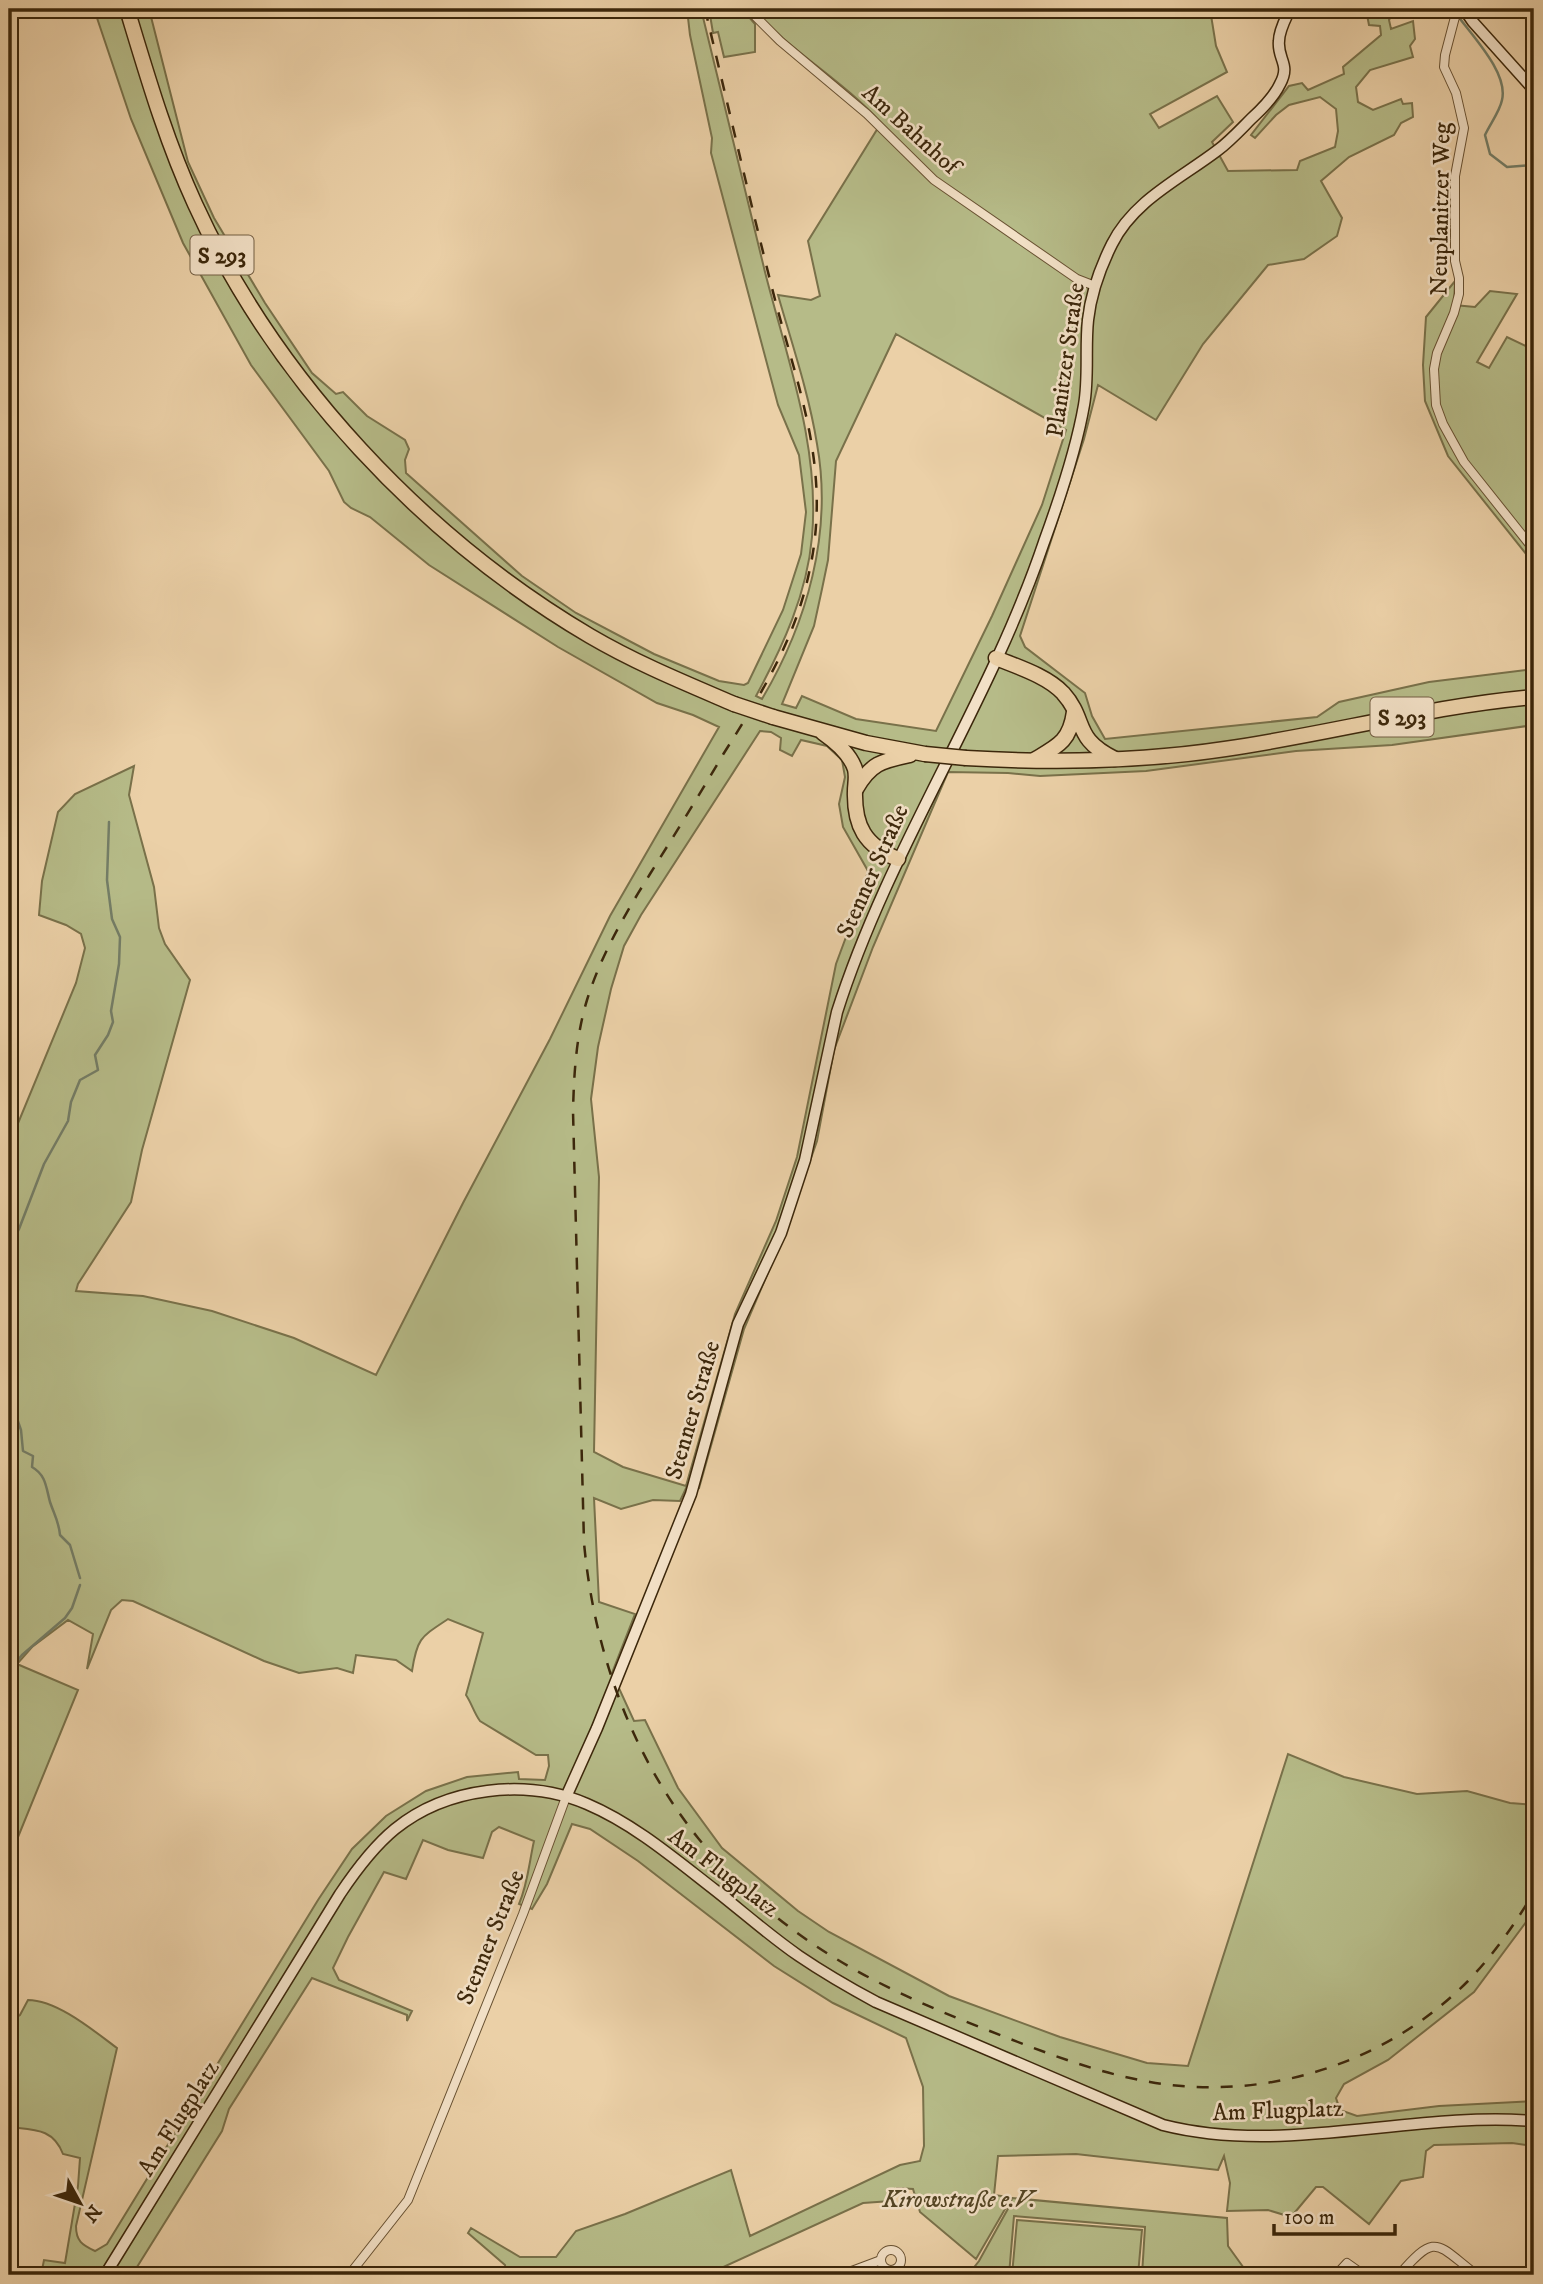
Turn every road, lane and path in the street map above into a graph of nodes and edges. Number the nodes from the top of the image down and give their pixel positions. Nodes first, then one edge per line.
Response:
1 (127, 9) edge
2 (748, 9) edge
3 (1290, 9) edge
4 (1461, 12) edge
5 (1534, 90) edge
6 (1095, 286) junction
7 (1044, 543) joint
8 (1534, 550) edge
9 (996, 658) junction
10 (1534, 697) edge
11 (1074, 710) junction
12 (823, 733) junction
13 (921, 754) junction
14 (1118, 760) junction
15 (1031, 762) junction
16 (855, 791) junction
17 (898, 859) junction
18 (566, 1797) junction
19 (1534, 2122) edge
20 (881, 2260) dead end
21 (855, 2273) edge
22 (105, 2275) edge
23 (349, 2275) edge
24 (841, 2275) edge
25 (1336, 2275) edge
26 (1364, 2275) edge
27 (1399, 2275) edge
28 (1477, 2275) edge

1 - 12 highway, S 293, bridge
2 - 6 street, Am Bahnhof
3 - 6 street, Planitzer Straße
4 - 5 street
4 - 8 street, Neuplanitzer Weg
6 - 7 street, Planitzer Straße
7 - 9 street, Stenner Straße
9 - 11 highway
9 - 17 street, Stenner Straße
10 - 14 highway, S 293
11 - 14 highway
11 - 15 highway
12 - 13 highway, S 293
12 - 16 highway
13 - 15 highway, S 293, bridge
13 - 16 highway
14 - 15 highway, S 293
16 - 17 highway
17 - 18 street, Stenner Straße
18 - 19 street, Am Flugplatz
18 - 22 street, Am Flugplatz
18 - 23 street, Stenner Straße
20 - 21 street
21 - 24 street
25 - 26 street
27 - 28 street

